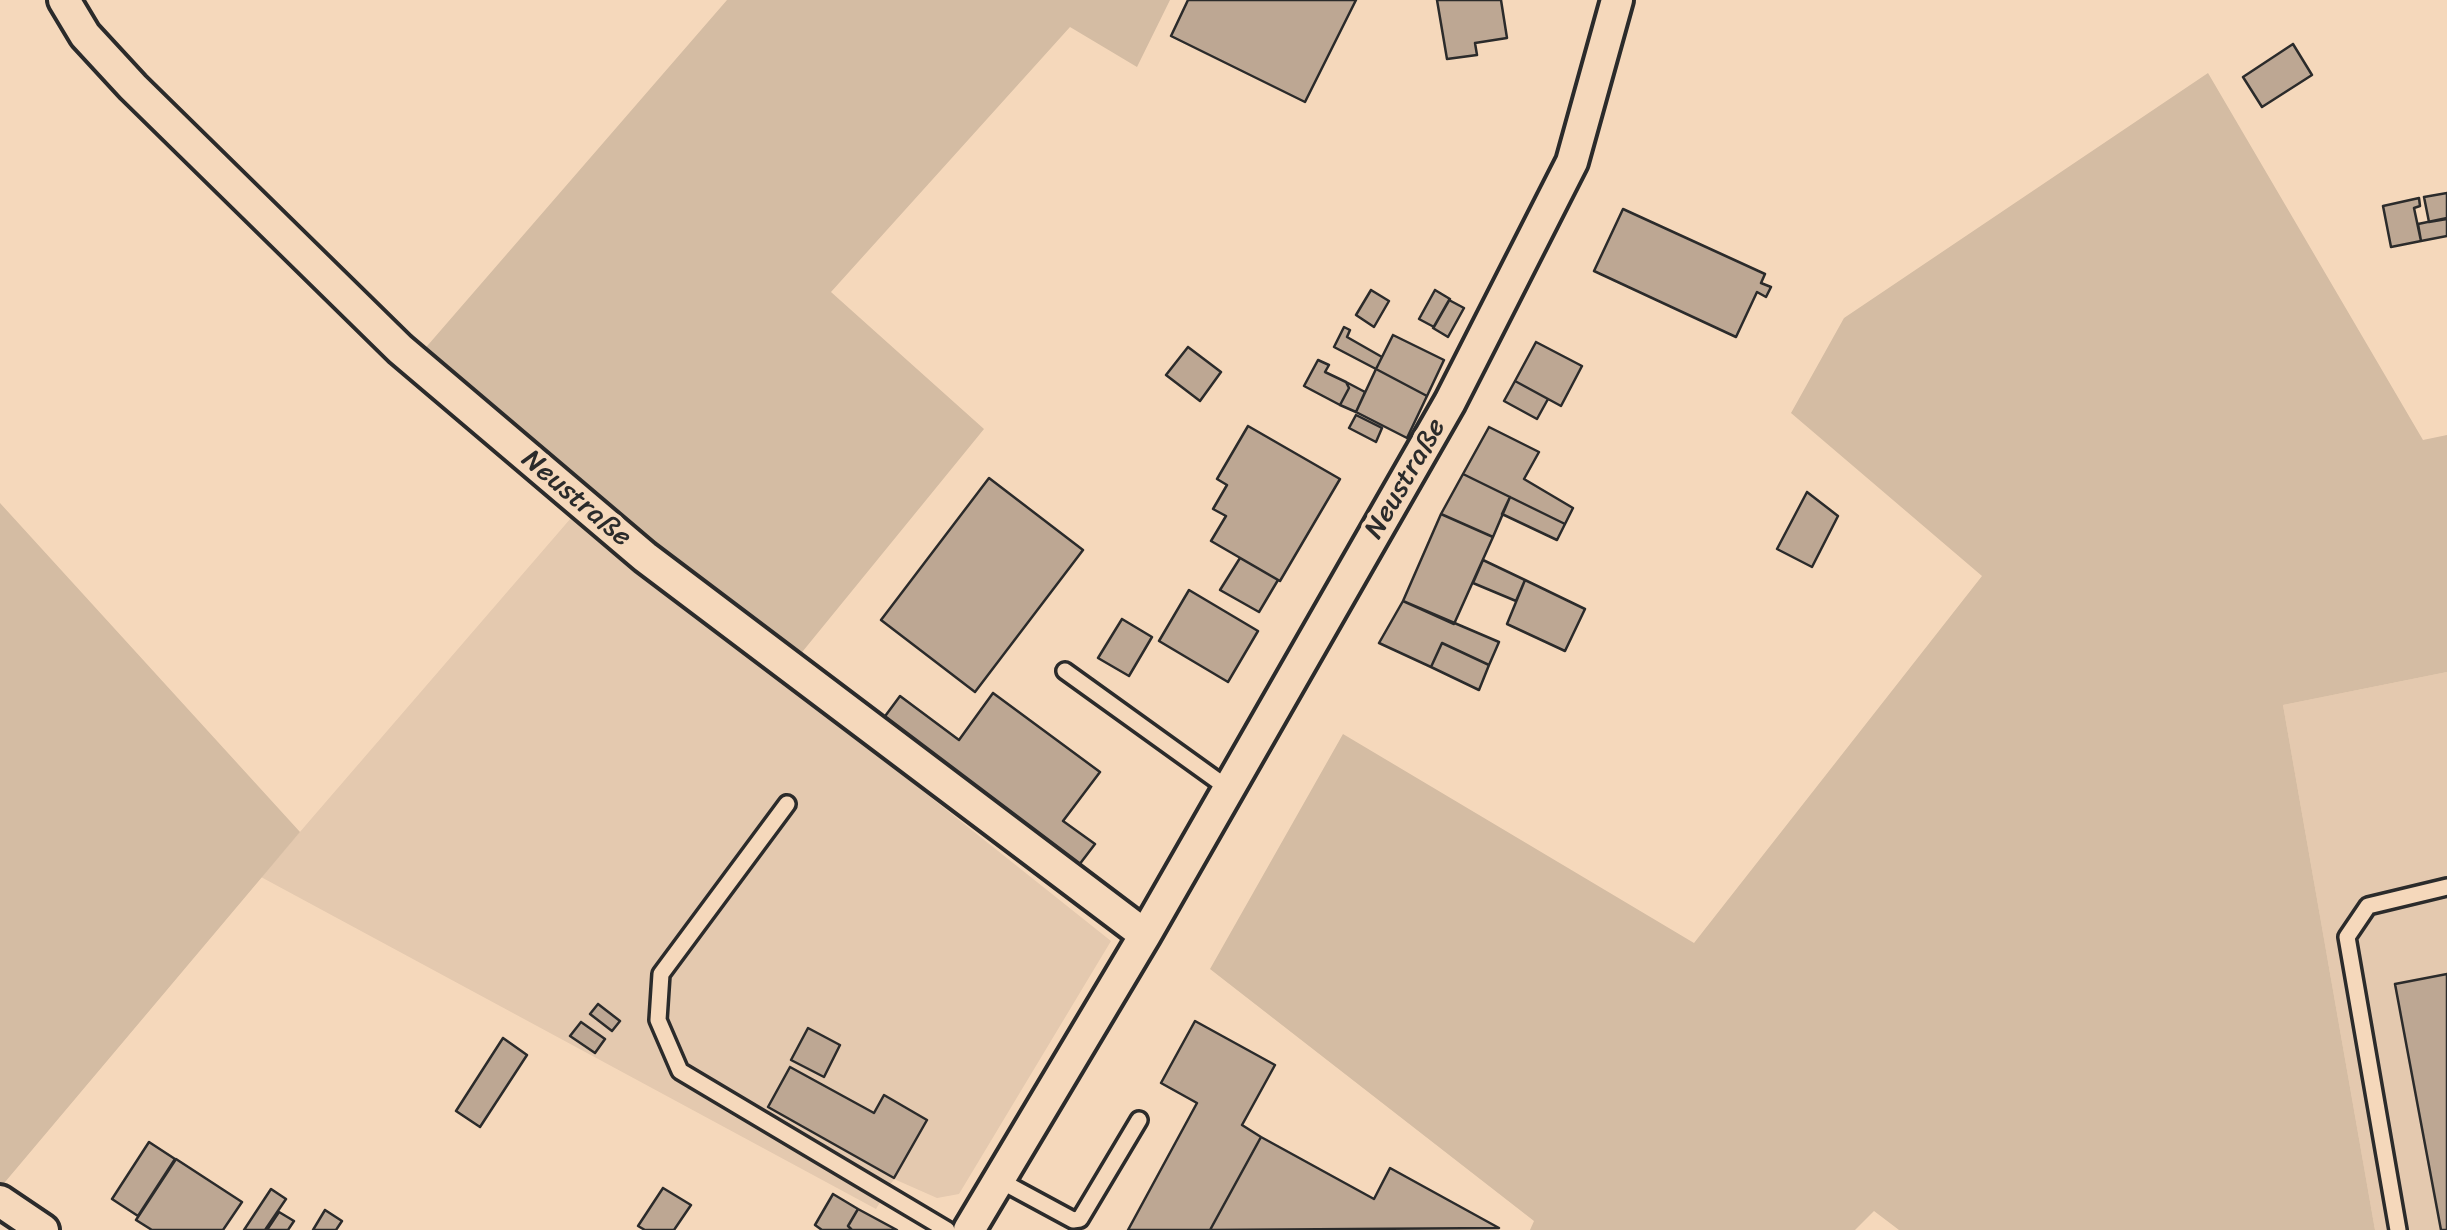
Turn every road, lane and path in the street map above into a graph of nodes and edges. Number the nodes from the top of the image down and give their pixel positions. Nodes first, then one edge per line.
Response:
1 (64, 0) edge
2 (1617, 0) edge
3 (1066, 671) dead end
4 (1229, 789) junction
5 (787, 804) dead end
6 (2447, 887) edge
7 (1145, 935) junction
8 (1139, 1120) dead end
9 (999, 1180) junction
10 (0, 1201) edge
11 (43, 1230) edge
12 (947, 1230) edge
13 (970, 1230) edge
14 (2398, 1230) edge

1 - 7 street, Neustraße
2 - 4 street, Neustraße
3 - 4 lane
4 - 7 street, Neustraße
5 - 12 lane
6 - 14 lane
7 - 9 street, Neustraße
8 - 9 lane
9 - 13 street, Neustraße
10 - 11 street

